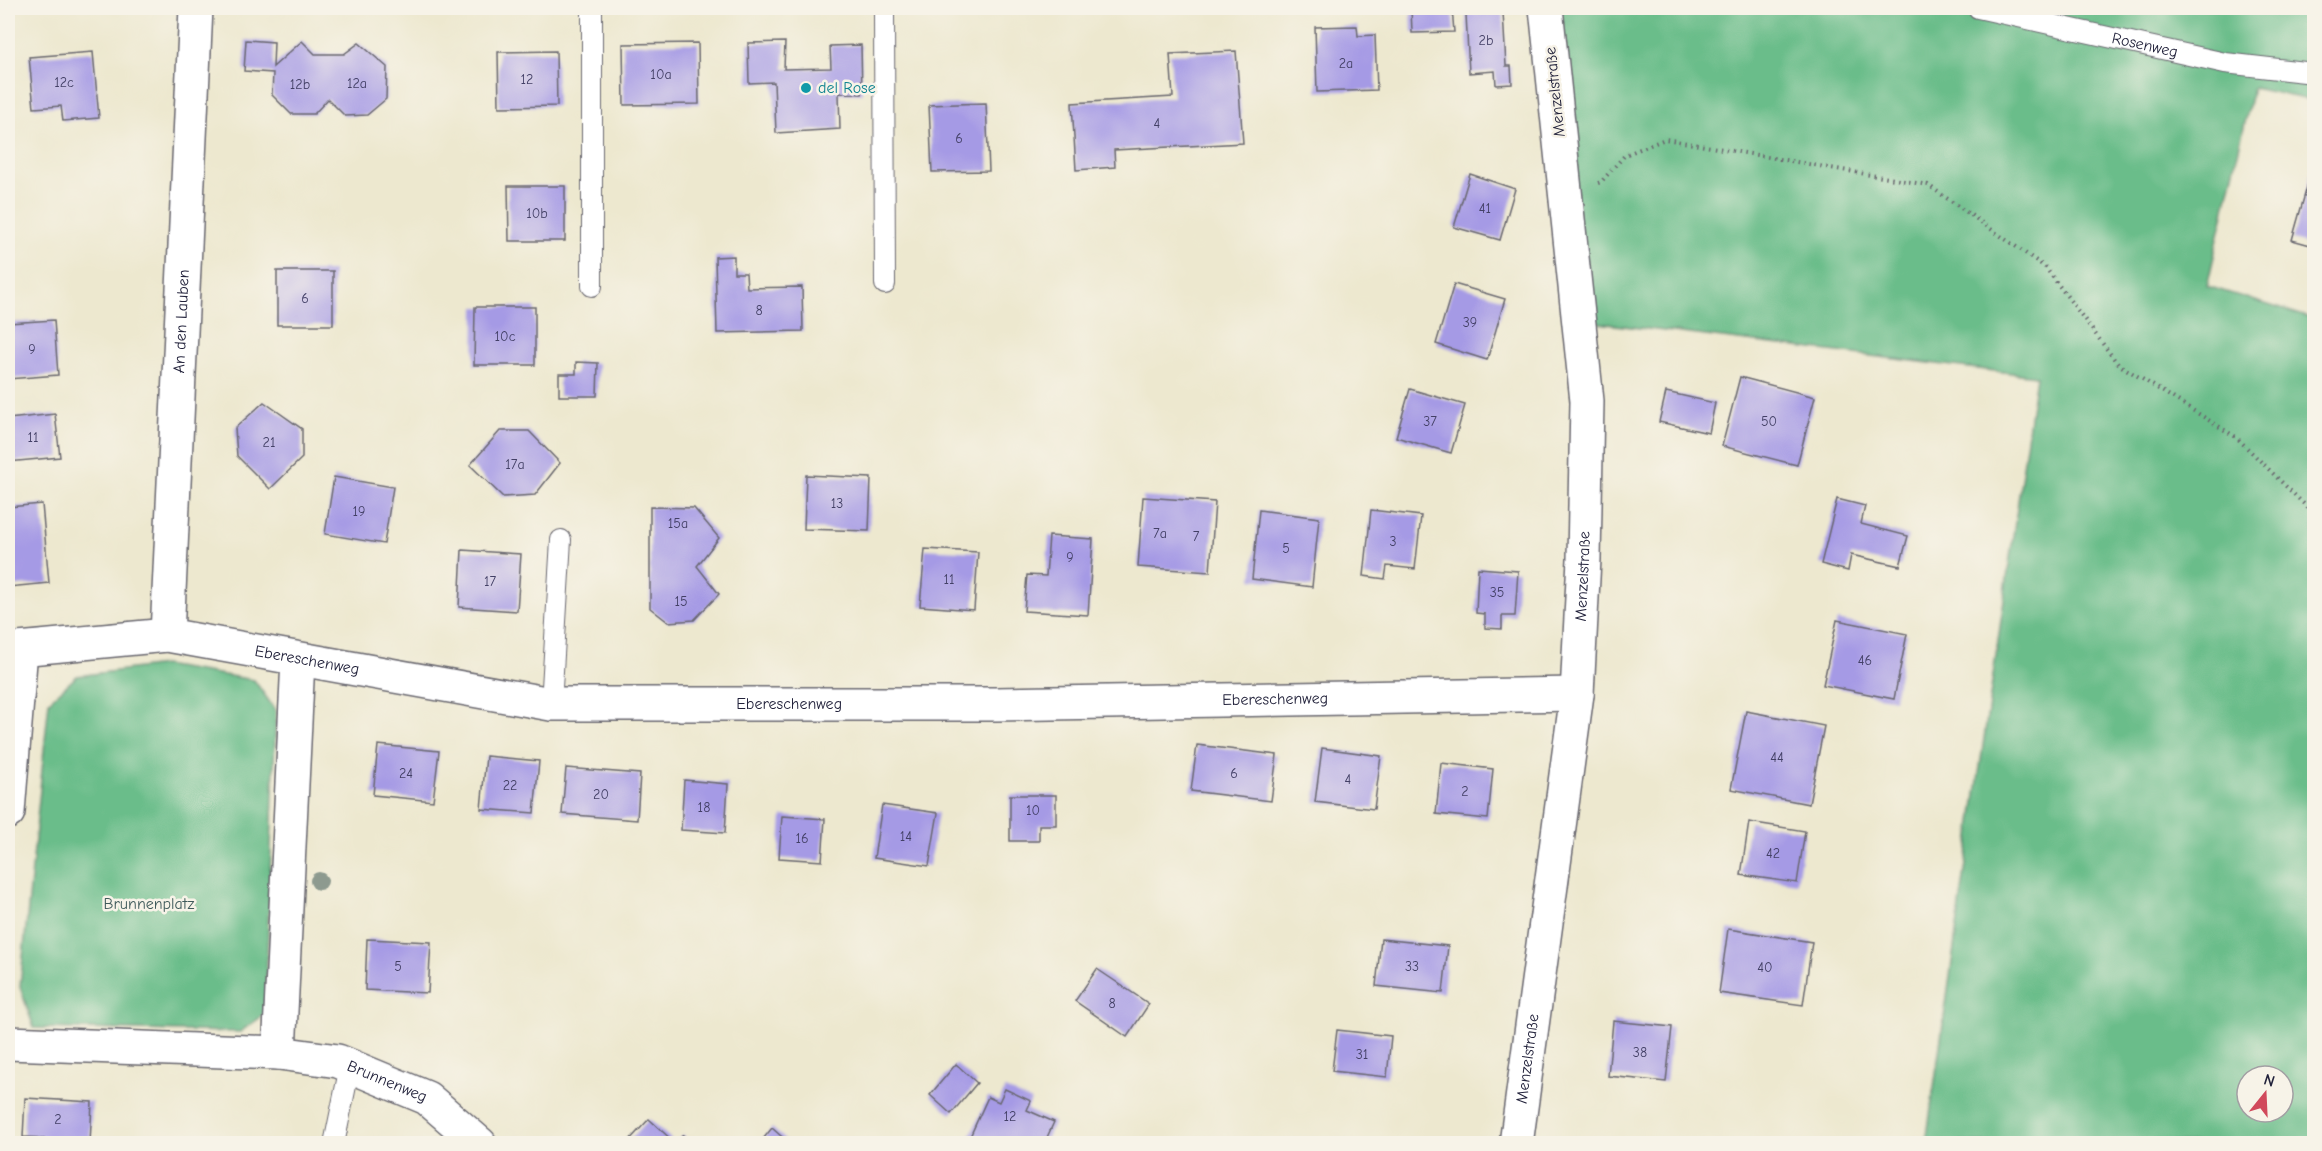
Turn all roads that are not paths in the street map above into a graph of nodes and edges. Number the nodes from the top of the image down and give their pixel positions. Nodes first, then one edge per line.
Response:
1 (196, 8) edge
2 (592, 8) edge
3 (884, 8) edge
4 (1546, 8) edge
5 (1978, 8) edge
6 (2314, 73) edge
7 (885, 284) dead end
8 (592, 286) dead end
9 (561, 540) dead end
10 (167, 635) junction
11 (14, 649) edge
12 (298, 660) junction
13 (1576, 694) junction
14 (551, 704) junction
15 (8, 812) edge
16 (8, 1043) edge
17 (279, 1053) junction
18 (350, 1066) junction
19 (334, 1143) edge
20 (480, 1143) edge
21 (1516, 1143) edge

1 - 10 street, An den Lauben
2 - 8 lane
3 - 7 lane
4 - 13 street, Menzelstraße
5 - 6 lane, Rosenweg
9 - 14 lane
10 - 11 street, Ebereschenweg
10 - 12 street, Ebereschenweg
11 - 15 street
12 - 14 street, Ebereschenweg
12 - 17 street
13 - 14 street, Ebereschenweg
13 - 21 street, Menzelstraße
16 - 17 street
17 - 18 street, Brunnenweg
18 - 19 lane
18 - 20 street, Brunnenweg

